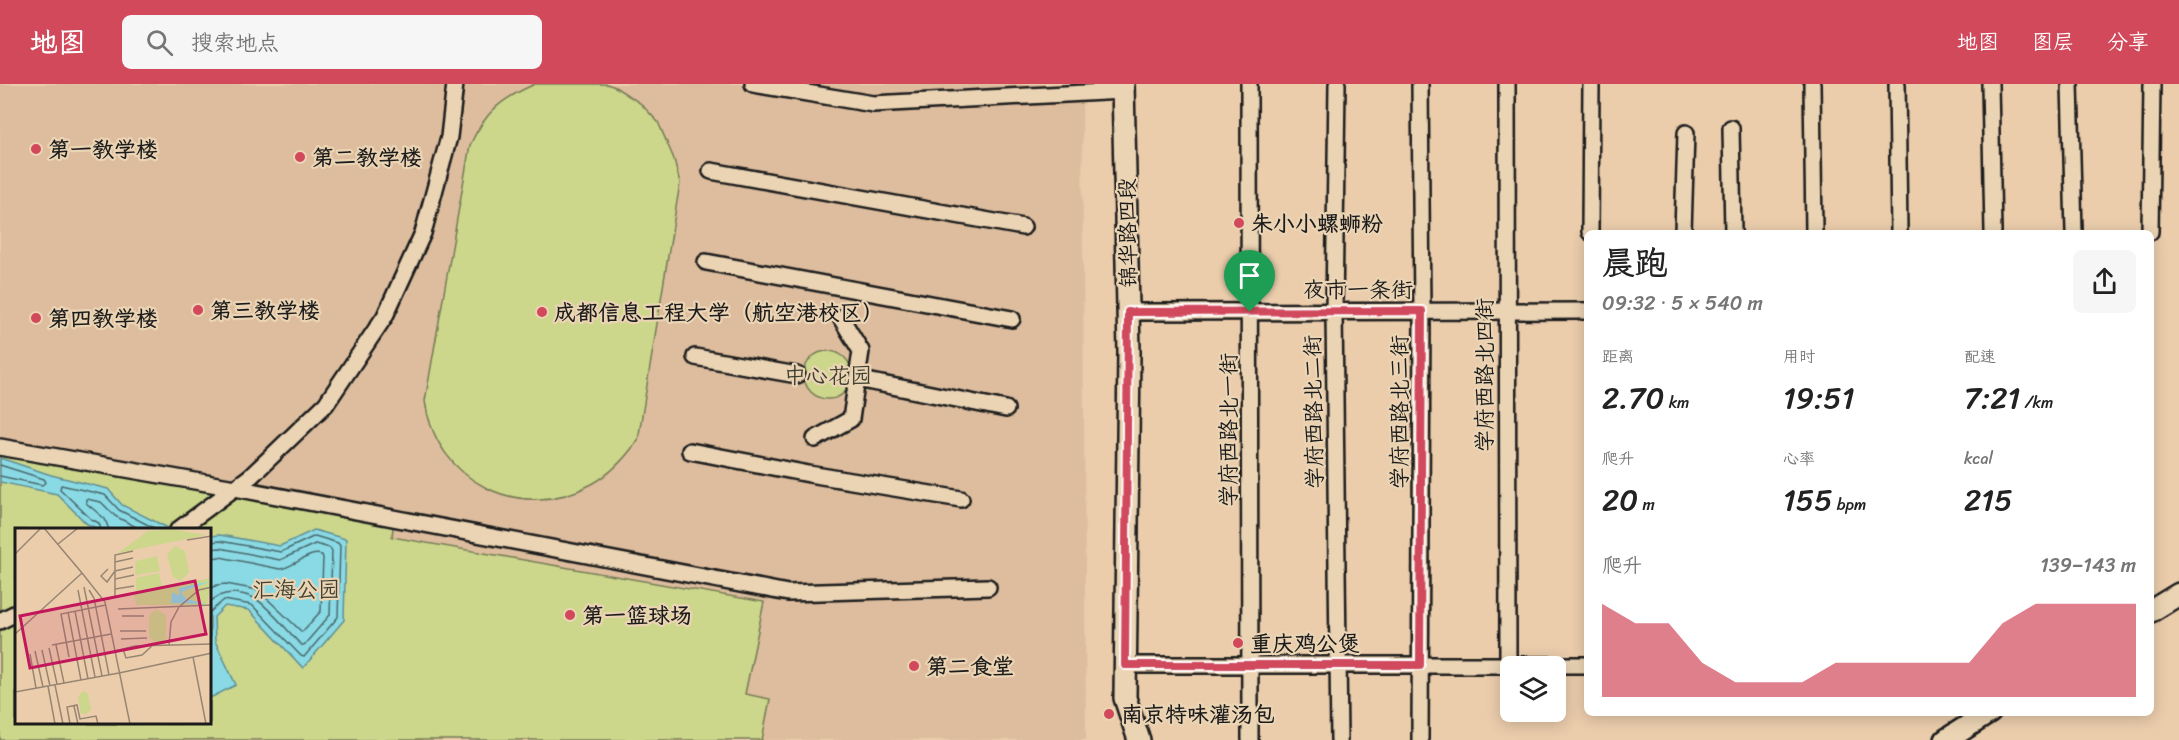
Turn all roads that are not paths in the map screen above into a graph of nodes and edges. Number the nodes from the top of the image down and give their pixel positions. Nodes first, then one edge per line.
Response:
1 (455, 84) edge
2 (753, 84) edge
3 (1249, 84) edge
4 (1337, 84) edge
5 (1420, 84) edge
6 (1507, 84) edge
7 (1591, 84) edge
8 (1812, 84) edge
9 (1897, 84) edge
10 (1990, 84) edge
11 (2070, 84) edge
12 (2152, 84) edge
13 (1123, 88) edge
14 (1022, 90) edge
15 (1731, 128) dead end
16 (1686, 133) dead end
17 (711, 171) dead end
18 (1023, 227) dead end
19 (1590, 230) edge
20 (1683, 230) edge
21 (1732, 230) edge
22 (1814, 230) edge
23 (1899, 230) edge
24 (1993, 230) edge
25 (2074, 230) edge
26 (2150, 230) edge
27 (706, 262) dead end
28 (1422, 311) junction
29 (1506, 311) junction
30 (1584, 311) edge
31 (1128, 312) junction
32 (1250, 312) junction
33 (1334, 312) junction
34 (841, 318) dead end
35 (1012, 319) dead end
36 (695, 357) dead end
37 (797, 375) dead end
38 (857, 379) junction
39 (1006, 409) dead end
40 (815, 439) dead end
41 (0, 447) edge
42 (690, 451) dead end
43 (234, 488) junction
44 (961, 499) dead end
45 (181, 528) edge
46 (988, 587) dead end
47 (2179, 594) edge
48 (2154, 609) edge
49 (15, 614) edge
50 (0, 621) edge
51 (1508, 656) edge
52 (1125, 665) junction
53 (1250, 665) junction
54 (1420, 665) junction
55 (1500, 665) edge
56 (1339, 666) junction
57 (1566, 666) edge
58 (1584, 666) edge
59 (1984, 716) edge
60 (1139, 740) edge
61 (1250, 740) edge
62 (1339, 740) edge
63 (1420, 740) edge
64 (1946, 740) edge

1 - 43 street
2 - 14 street
3 - 32 street, 学府西路北一街
4 - 33 street, 学府西路北二街
5 - 28 street, 学府西路北三街
6 - 29 street, 学府西路北四街
7 - 19 street
8 - 22 street
9 - 23 street
10 - 24 street
11 - 25 street
12 - 26 street
13 - 14 street
13 - 31 main road, 锦华路四段
15 - 21 street
16 - 20 street
17 - 18 street
27 - 35 street
28 - 29 street, 夜市一条街
28 - 33 street, 夜市一条街
28 - 54 street, 学府西路北三街
29 - 30 street, 夜市一条街
29 - 51 street, 学府西路北四街
31 - 32 street, 夜市一条街
31 - 52 main road, 锦华路四段
32 - 33 street, 夜市一条街
32 - 53 street, 学府西路北一街
33 - 56 street, 学府西路北二街
34 - 38 street
36 - 37 street
38 - 39 street
38 - 40 street
41 - 43 street
42 - 44 street
43 - 45 street
43 - 46 street
47 - 48 main road
49 - 50 street
52 - 53 street
52 - 60 main road, 锦华路四段
53 - 56 street
53 - 61 street, 学府西路北一街
54 - 55 street
54 - 56 street
54 - 63 street, 学府西路北三街
56 - 62 street, 学府西路北二街
57 - 58 street
59 - 64 main road

